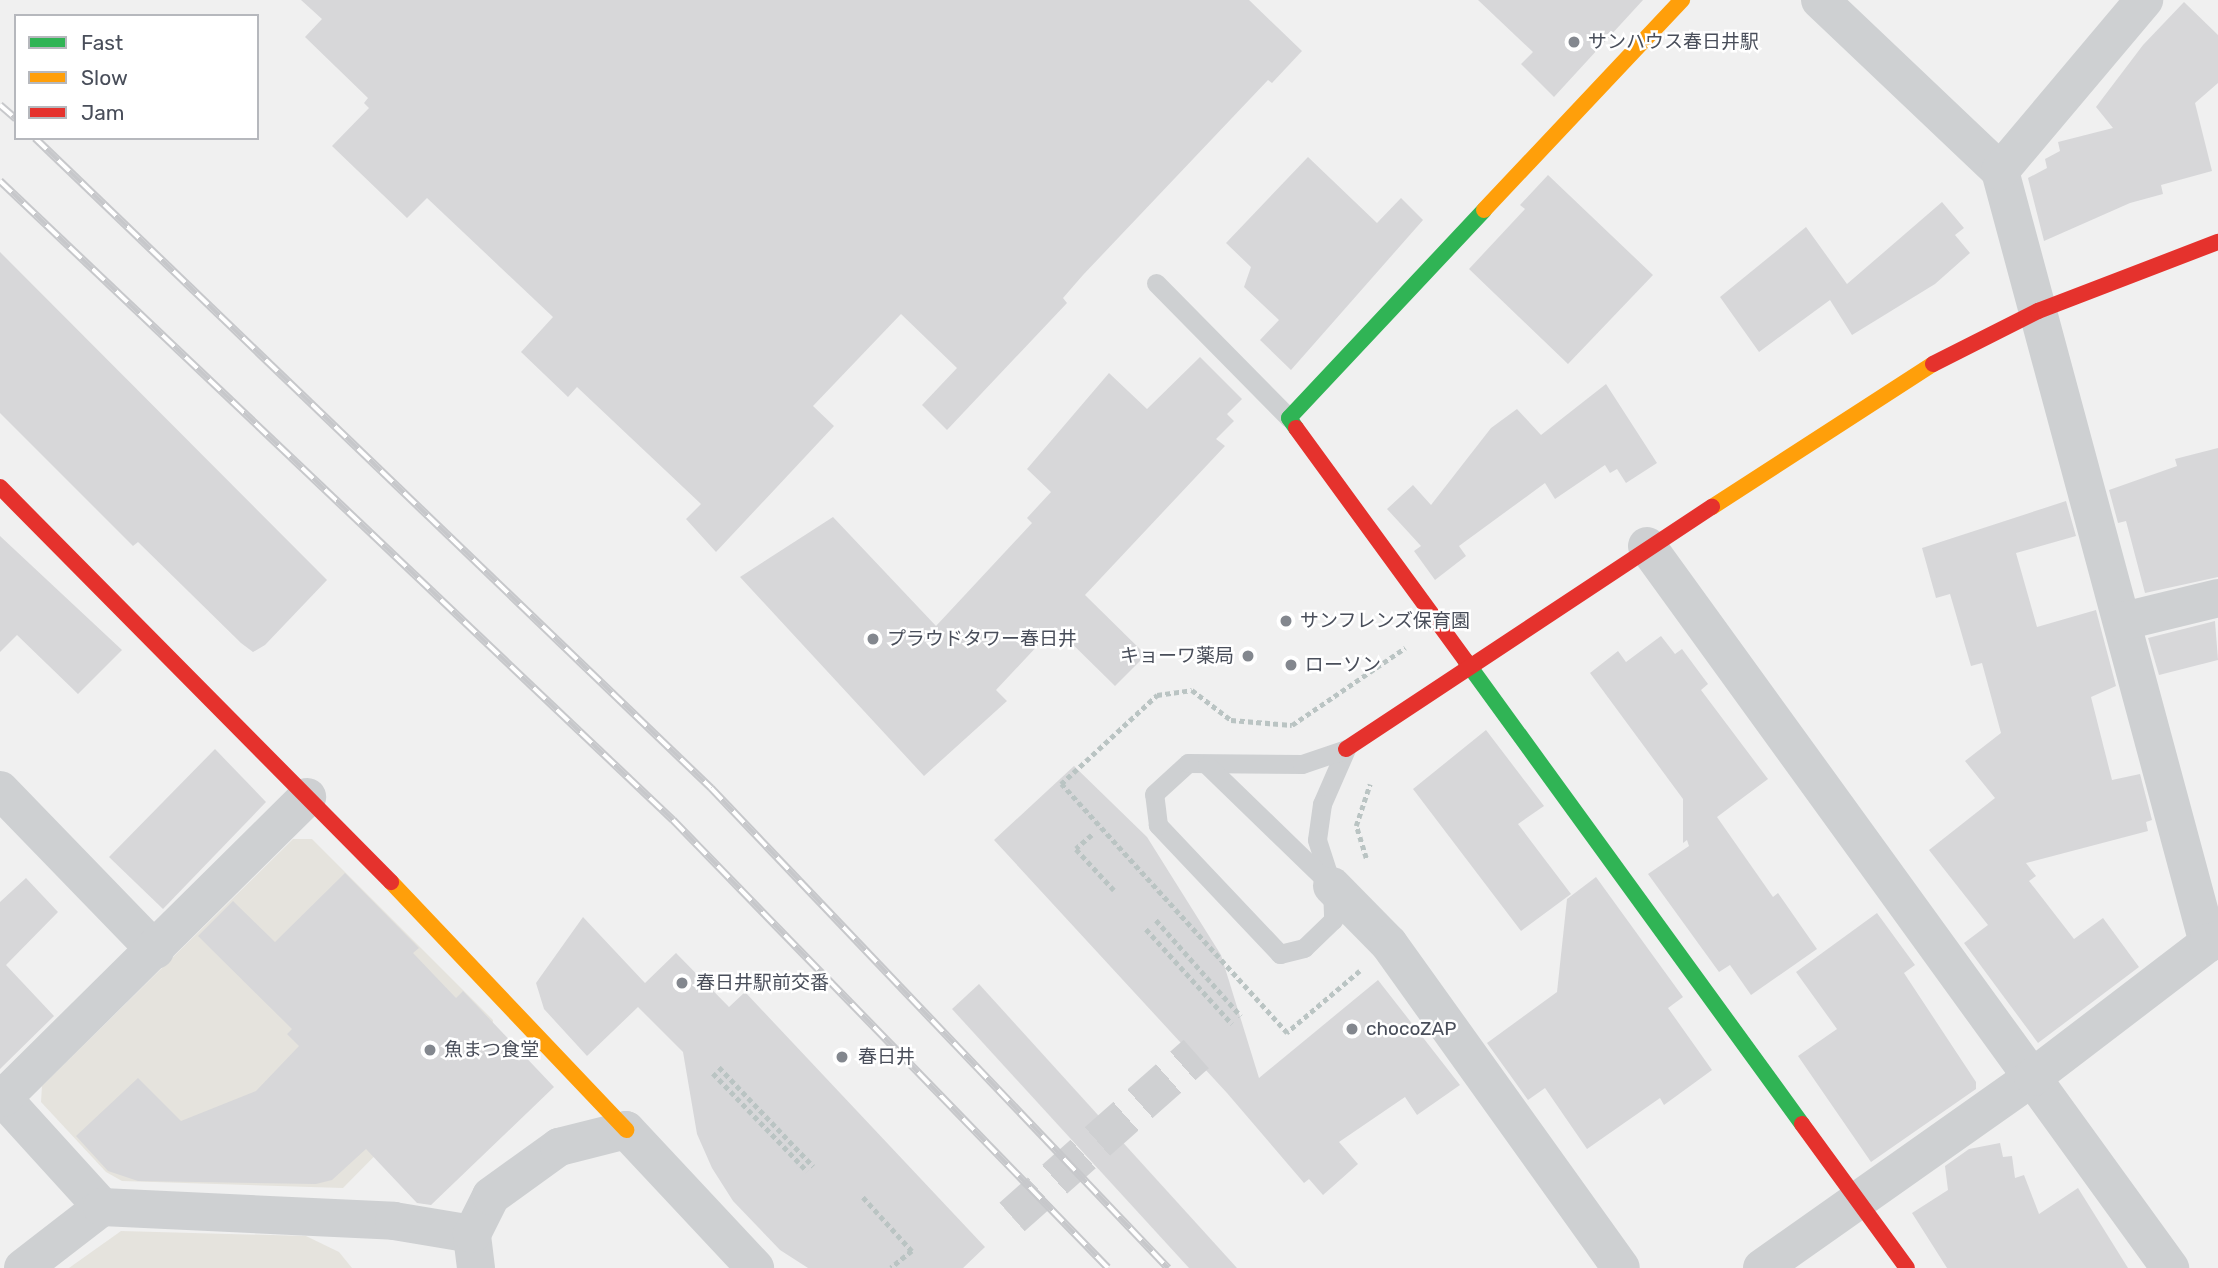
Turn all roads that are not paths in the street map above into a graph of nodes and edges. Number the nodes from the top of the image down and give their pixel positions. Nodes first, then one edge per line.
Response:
1 (1682, 0) edge
2 (1820, 0) edge
3 (2144, 0) edge
4 (2000, 171) junction
5 (2218, 242) edge
6 (1156, 283) dead end
7 (2038, 311) junction
8 (1289, 418) junction
9 (0, 487) edge
10 (1647, 546) junction
11 (2218, 598) edge
12 (2124, 621) junction
13 (1470, 664) junction
14 (1346, 749) junction
15 (1207, 765) junction
16 (0, 790) edge
17 (307, 797) junction
18 (1332, 886) junction
19 (2213, 942) edge
20 (155, 950) junction
21 (2034, 1077) junction
22 (2, 1096) edge
23 (626, 1130) junction
24 (1858, 1200) junction
25 (102, 1207) junction
26 (474, 1251) edge
27 (23, 1268) edge
28 (755, 1268) edge
29 (1621, 1268) edge
30 (1762, 1268) edge
31 (1907, 1268) edge
32 (2170, 1268) edge

1 - 8 street
2 - 4 street
3 - 4 street
4 - 7 street
5 - 7 street
6 - 8 lane
7 - 10 street
7 - 12 street
8 - 13 street
9 - 17 street
10 - 13 street
10 - 21 street
11 - 12 street
12 - 19 street
13 - 14 street
13 - 24 street
14 - 15 lane
14 - 18 lane
15 - 18 lane
15 - 18 lane
16 - 20 street
17 - 20 street
17 - 23 street
18 - 29 street
19 - 21 street
20 - 22 street
21 - 24 street
21 - 32 street
22 - 25 street
23 - 26 street
23 - 28 street
24 - 30 street
24 - 31 street
25 - 26 street
25 - 27 street

